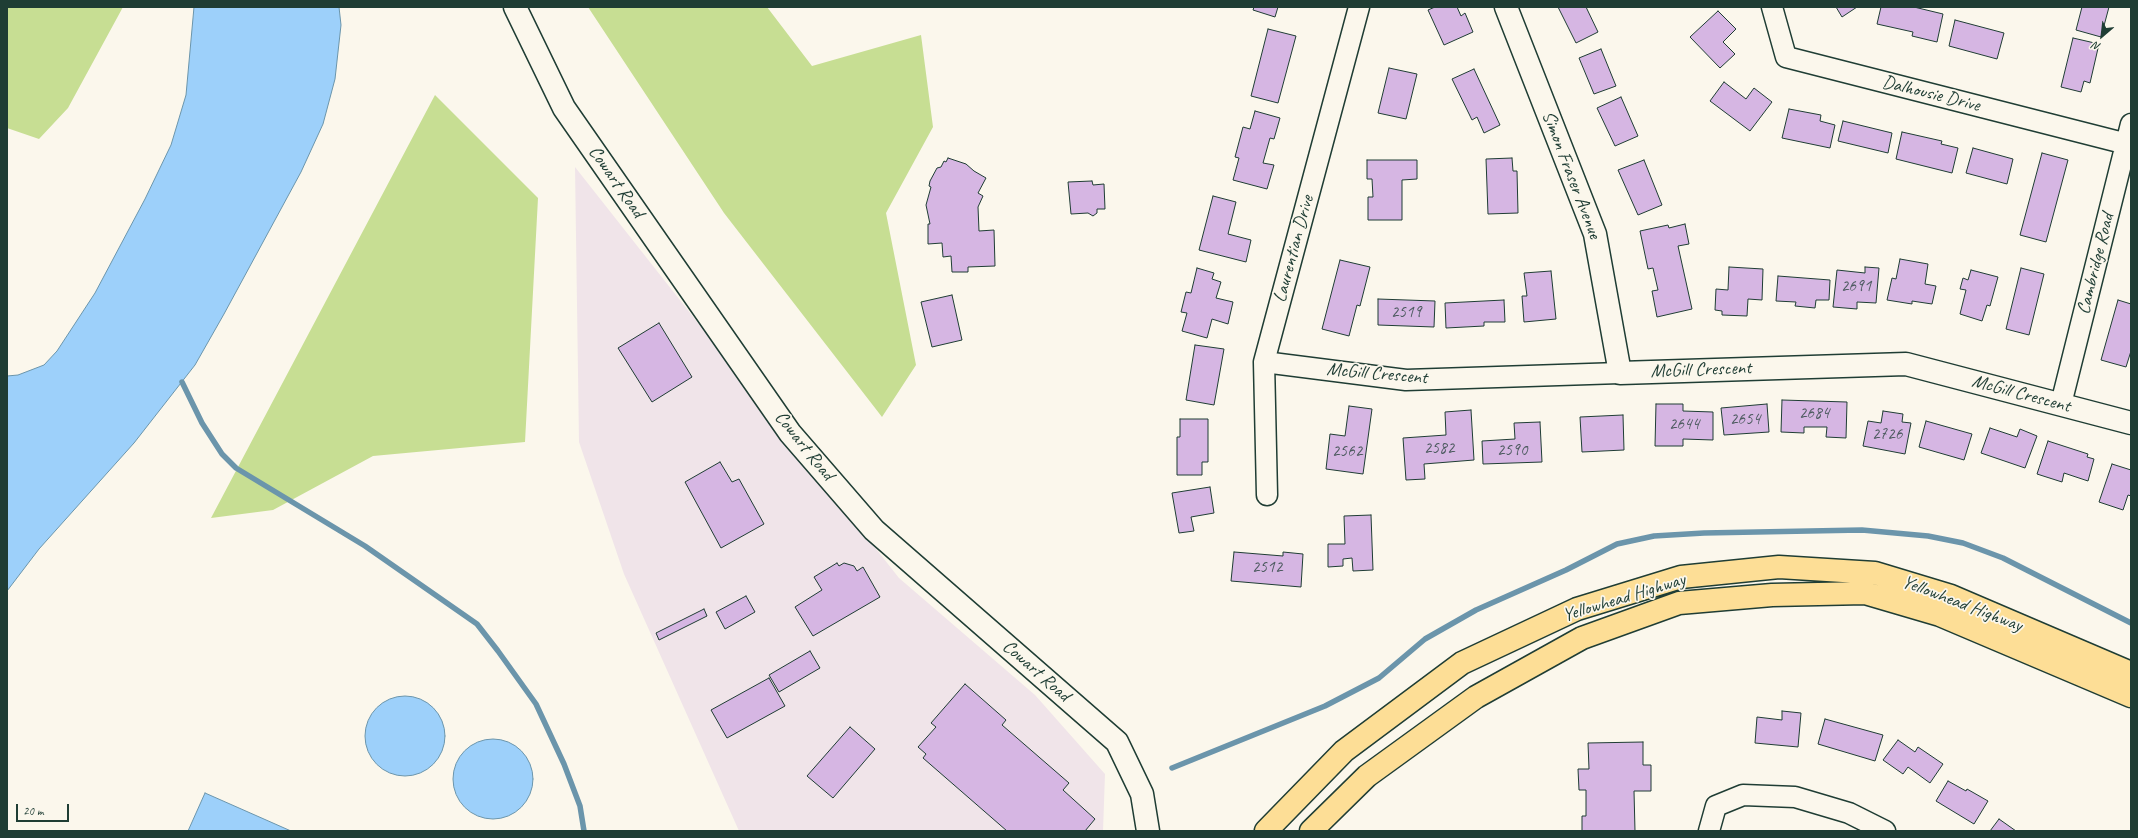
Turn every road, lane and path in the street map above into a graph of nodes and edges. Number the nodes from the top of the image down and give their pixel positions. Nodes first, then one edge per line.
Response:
1 (515, 7) edge
2 (1359, 7) edge
3 (1506, 7) edge
4 (1772, 7) edge
5 (2131, 124) edge
6 (2128, 145) edge
7 (1264, 362) junction
8 (1620, 373) junction
9 (2061, 404) junction
10 (2131, 423) edge
11 (1267, 495) dead end
12 (2131, 673) edge
13 (2131, 696) edge
14 (1148, 831) edge
15 (1266, 831) edge
16 (1311, 831) edge
17 (1709, 831) edge
18 (1885, 831) edge

1 - 14 street, Cowart Road
2 - 7 street, Laurentian Drive
3 - 8 street, Simon Fraser Avenue
4 - 6 street, Dalhousie Drive
5 - 6 street, Cambridge Road
6 - 9 street, Cambridge Road
7 - 8 street, McGill Crescent
7 - 11 street, Laurentian Drive
8 - 9 street, McGill Crescent
9 - 10 street, McGill Crescent
12 - 15 highway, Yellowhead Highway
13 - 16 highway, Yellowhead Highway
17 - 18 street

